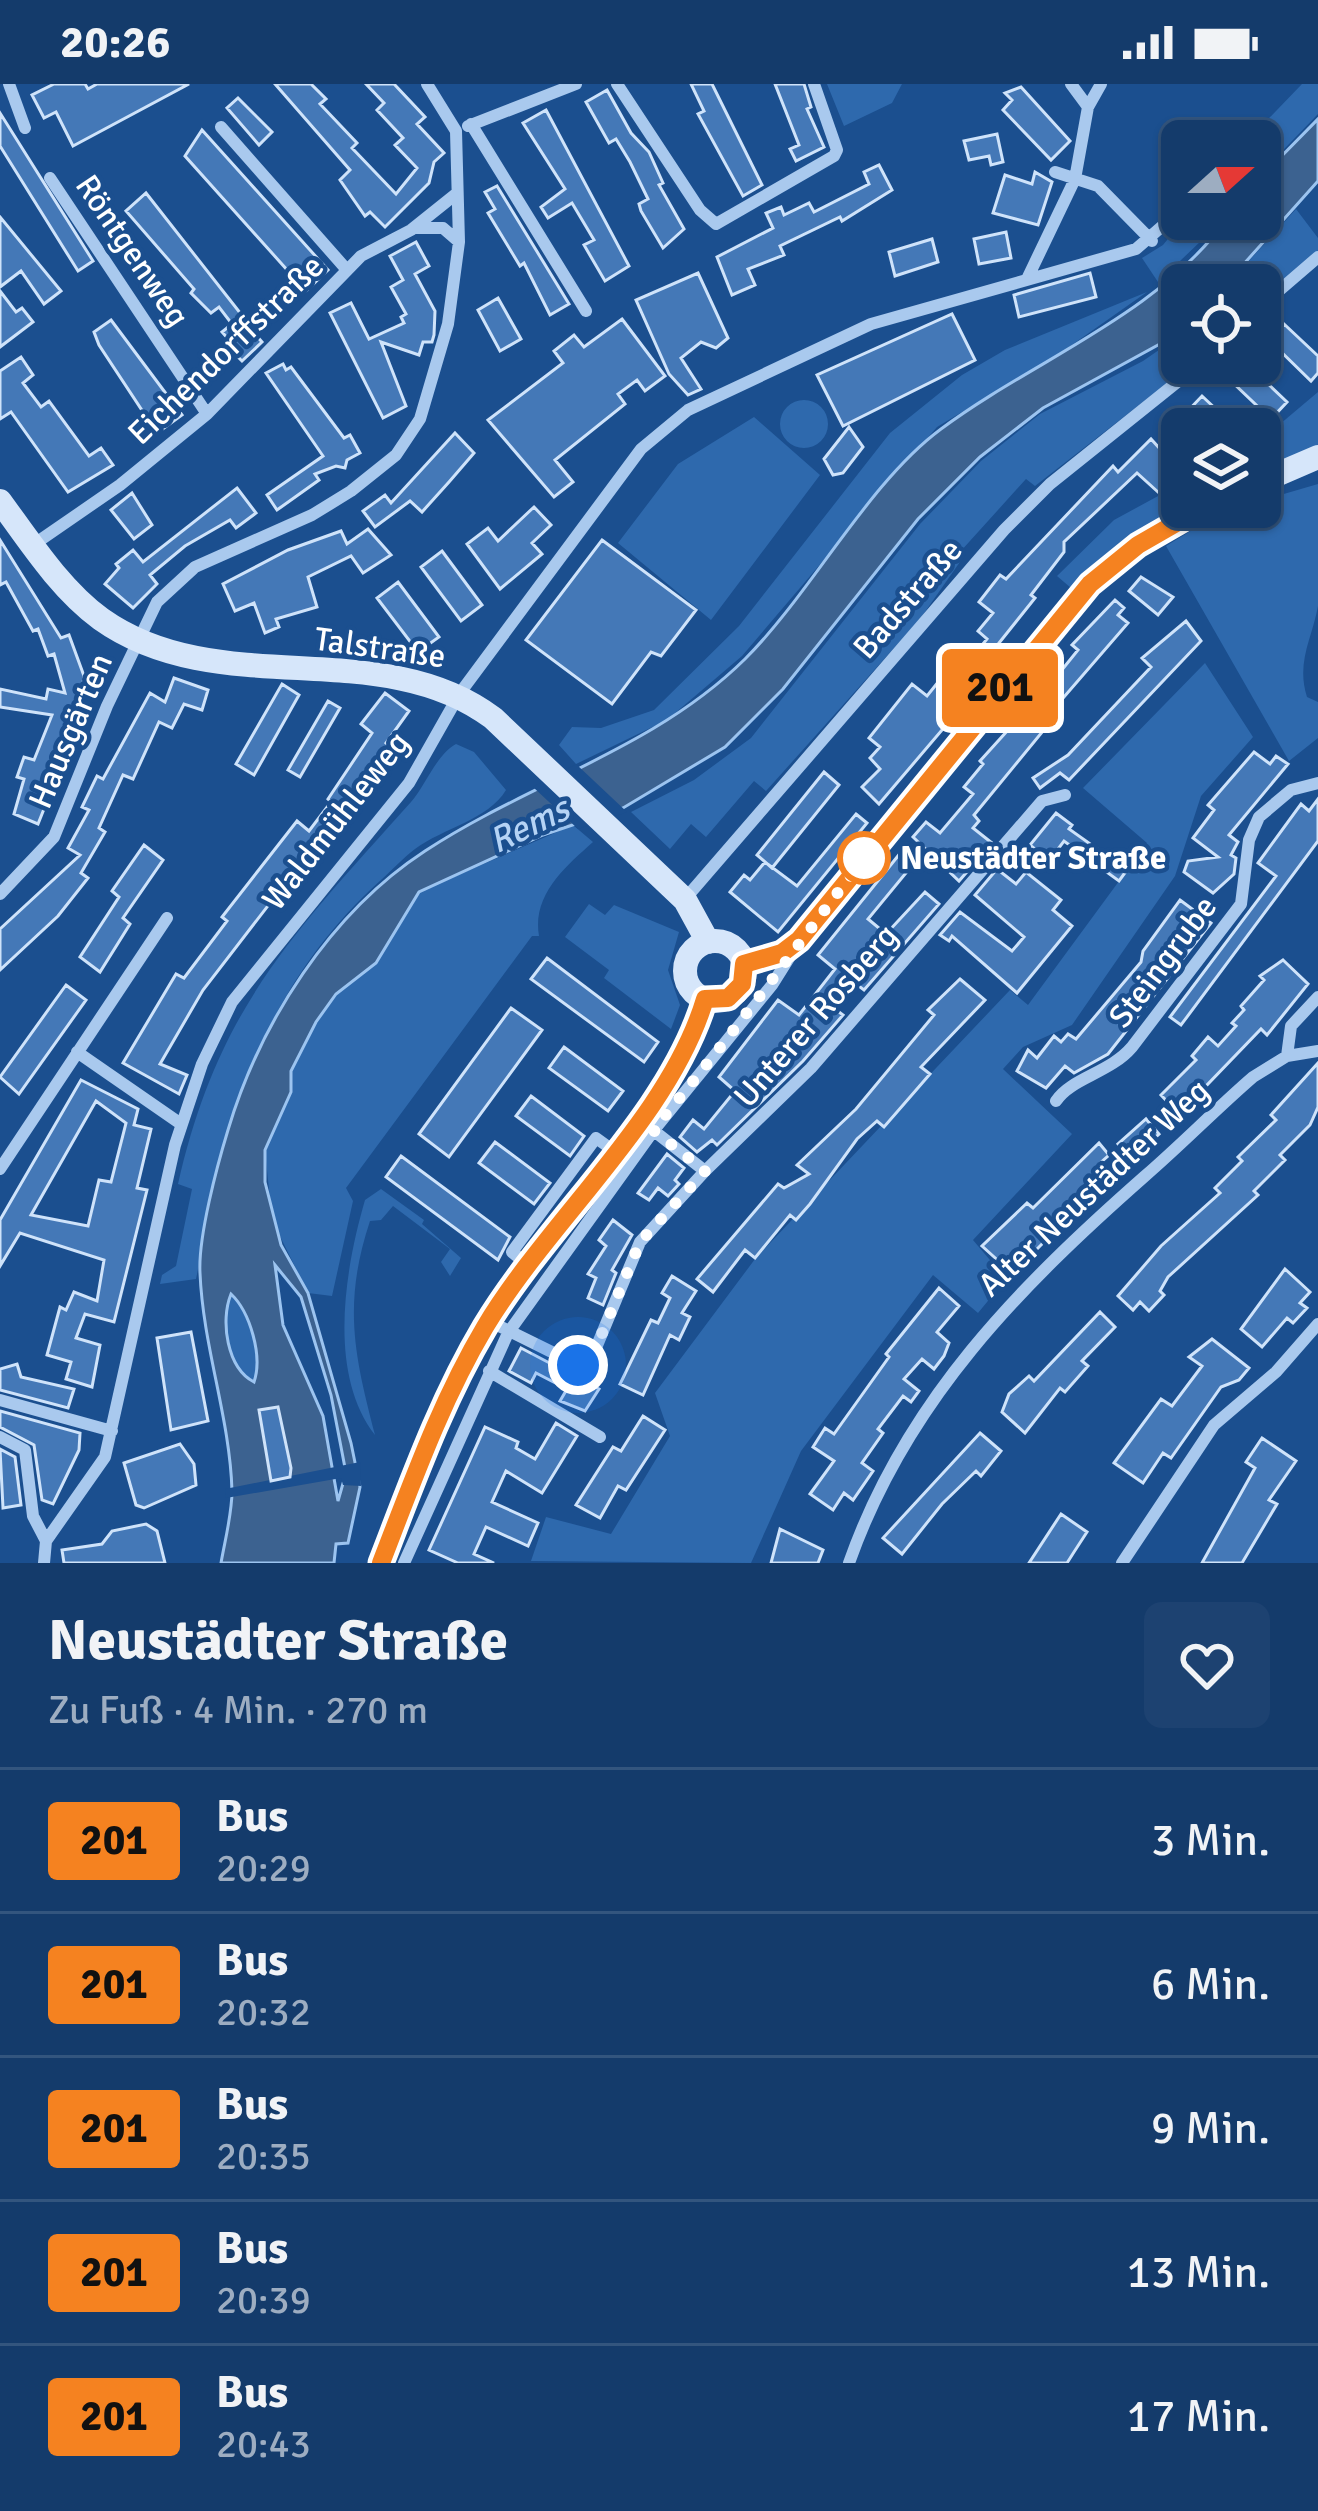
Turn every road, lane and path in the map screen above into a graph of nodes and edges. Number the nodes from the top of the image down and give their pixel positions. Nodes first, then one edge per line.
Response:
1 (10, 84) edge
2 (427, 84) edge
3 (576, 84) edge
4 (617, 84) edge
5 (814, 84) edge
6 (1071, 84) edge
7 (1101, 84) edge
8 (1088, 107) junction
9 (471, 124) junction
10 (221, 127) dead end
11 (25, 128) dead end
12 (456, 131) junction
13 (1055, 172) dead end
14 (50, 178) dead end
15 (1075, 179) junction
16 (456, 194) junction
17 (411, 230) junction
18 (1161, 231) edge
19 (1152, 241) junction
20 (459, 242) junction
21 (1318, 257) edge
22 (347, 270) junction
23 (1028, 277) junction
24 (1281, 289) edge
25 (586, 311) dead end
26 (1175, 384) edge
27 (207, 414) junction
28 (1318, 458) edge
29 (1281, 473) edge
30 (0, 501) edge
31 (1169, 528) edge
32 (33, 544) junction
33 (140, 641) junction
34 (460, 693) junction
35 (1318, 783) edge
36 (1065, 795) dead end
37 (0, 894) edge
38 (685, 900) junction
39 (167, 918) dead end
40 (799, 940) junction
41 (708, 942) junction
42 (744, 964) junction
43 (1318, 997) edge
44 (705, 999) junction
45 (1318, 1051) edge
46 (77, 1052) junction
47 (1287, 1056) junction
48 (1055, 1101) dead end
49 (182, 1124) junction
50 (646, 1124) junction
51 (0, 1169) edge
52 (705, 1171) junction
53 (1318, 1324) edge
54 (506, 1332) junction
55 (489, 1371) junction
56 (0, 1400) edge
57 (112, 1431) junction
58 (0, 1437) edge
59 (600, 1437) dead end
60 (46, 1541) junction
61 (395, 1557) edge
62 (44, 1563) edge
63 (849, 1563) edge
64 (1122, 1563) edge

1 - 11 street
2 - 12 street
3 - 9 street
4 - 5 street
6 - 8 street
7 - 8 street
8 - 15 street
9 - 12 street
9 - 25 street
10 - 22 street
12 - 16 street, Hausgärten
13 - 15 street
14 - 27 street, Röntgenweg
15 - 19 street
15 - 23 street
16 - 17 street, Eichendorffstraße
16 - 20 street, Hausgärten
17 - 20 street
17 - 22 street, Eichendorffstraße
18 - 19 street
19 - 23 street, Waldmühleweg
20 - 33 street, Hausgärten
21 - 24 street
22 - 27 street, Eichendorffstraße
23 - 34 street, Waldmühleweg
26 - 38 street, Badstraße
27 - 32 street, Eichendorffstraße
28 - 29 street
30 - 32 street, Talstraße
31 - 40 street
32 - 33 street, Talstraße
33 - 34 street, Talstraße
33 - 37 street, Hausgärten
34 - 38 street, Talstraße
34 - 49 street, Waldmühleweg
35 - 48 street, Steingrube
36 - 52 street, Unterer Rosberg
38 - 41 street, Talstraße
39 - 46 street
40 - 42 street
40 - 50 street
41 - 42 street
41 - 44 street
42 - 44 street
43 - 47 street, Alter Neustädter Weg
44 - 50 street
45 - 47 street, Alter Neustädter Weg
46 - 49 street
46 - 51 street
47 - 63 street, Alter Neustädter Weg
49 - 57 street, Waldmühleweg
50 - 52 street
50 - 54 street
50 - 54 street
52 - 54 street, Unterer Rosberg
53 - 64 street
54 - 55 street
54 - 61 street
55 - 59 street
55 - 61 street
56 - 57 street
57 - 60 street, Waldmühleweg
58 - 60 street
60 - 62 street

